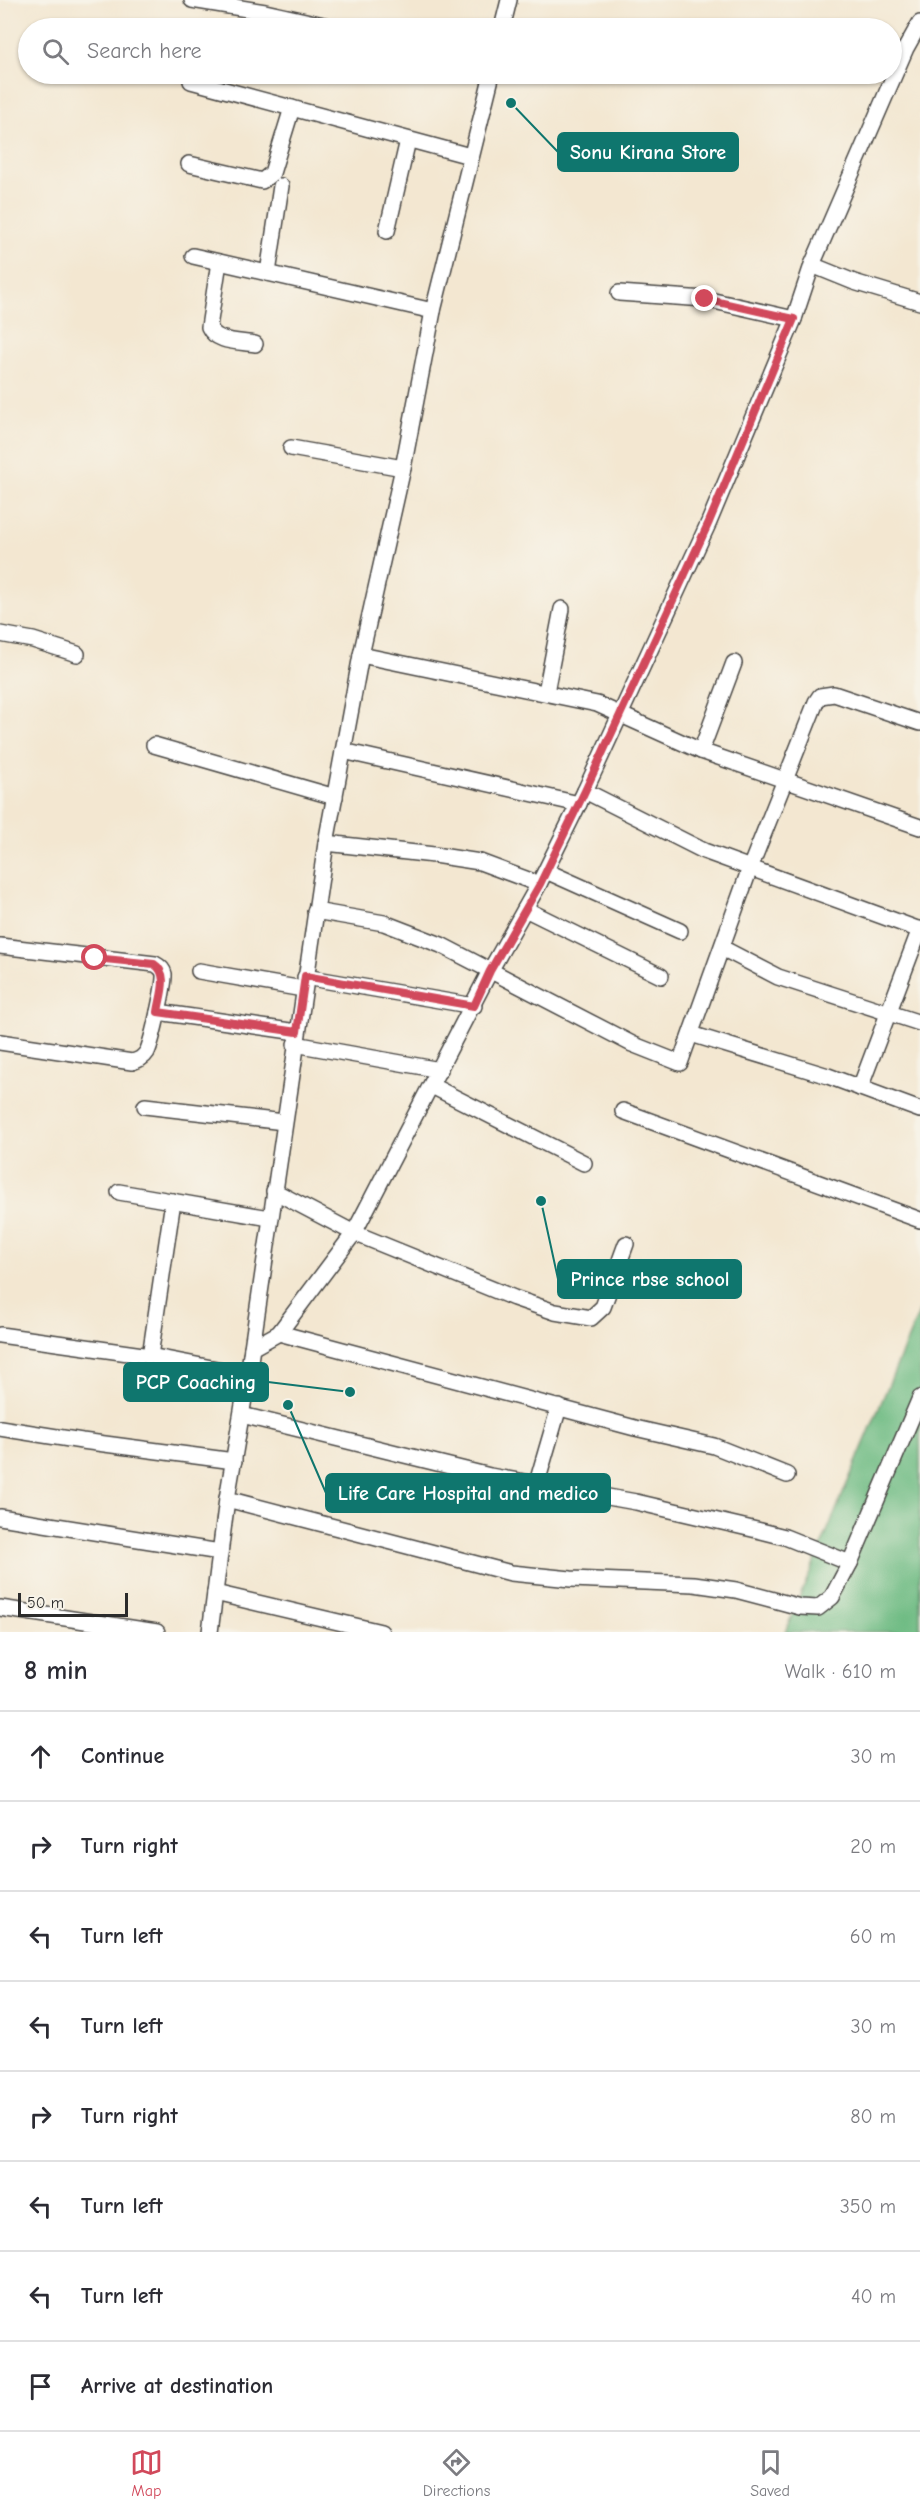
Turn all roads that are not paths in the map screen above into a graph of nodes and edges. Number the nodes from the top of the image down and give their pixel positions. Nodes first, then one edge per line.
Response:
1 (192, 0) edge
2 (509, 0) edge
3 (292, 18) edge
4 (504, 18) edge
5 (920, 23) edge
6 (902, 57) edge
7 (202, 84) edge
8 (489, 84) edge
9 (890, 84) edge
10 (292, 108) junction
11 (408, 140) junction
12 (470, 156) junction
13 (189, 164) dead end
14 (281, 186) dead end
15 (387, 231) dead end
16 (193, 256) dead end
17 (219, 262) junction
18 (812, 265) junction
19 (267, 273) junction
20 (619, 292) dead end
21 (920, 302) edge
22 (433, 311) junction
23 (794, 319) junction
24 (255, 344) dead end
25 (291, 448) dead end
26 (403, 468) junction
27 (562, 609) dead end
28 (0, 634) edge
29 (77, 654) dead end
30 (361, 655) junction
31 (734, 663) dead end
32 (546, 692) junction
33 (620, 713) junction
34 (920, 723) edge
35 (154, 745) dead end
36 (701, 751) junction
37 (343, 752) junction
38 (784, 780) junction
39 (334, 797) junction
40 (582, 797) junction
41 (920, 827) edge
42 (326, 843) junction
43 (750, 868) junction
44 (543, 878) junction
45 (525, 909) junction
46 (315, 911) junction
47 (920, 929) edge
48 (680, 931) dead end
49 (0, 946) edge
50 (722, 948) junction
51 (198, 971) dead end
52 (490, 971) junction
53 (661, 976) dead end
54 (304, 983) junction
55 (474, 1006) junction
56 (158, 1012) junction
57 (888, 1013) junction
58 (920, 1023) edge
59 (691, 1034) junction
60 (296, 1038) junction
61 (0, 1042) edge
62 (440, 1070) junction
63 (432, 1086) junction
64 (860, 1088) junction
65 (145, 1106) dead end
66 (920, 1110) edge
67 (623, 1111) dead end
68 (284, 1122) junction
69 (584, 1163) dead end
70 (274, 1191) junction
71 (118, 1192) dead end
72 (173, 1201) junction
73 (270, 1218) junction
74 (920, 1220) edge
75 (354, 1233) junction
76 (626, 1244) dead end
77 (279, 1333) junction
78 (0, 1335) edge
79 (252, 1348) junction
80 (150, 1356) junction
81 (248, 1375) junction
82 (920, 1398) edge
83 (559, 1407) junction
84 (242, 1415) junction
85 (0, 1428) edge
86 (234, 1461) junction
87 (787, 1475) dead end
88 (536, 1486) junction
89 (227, 1499) junction
90 (0, 1517) edge
91 (220, 1552) junction
92 (850, 1563) junction
93 (215, 1593) junction
94 (0, 1608) edge
95 (157, 1632) edge
96 (210, 1632) edge
97 (381, 1632) edge

1 - 3 street
2 - 4 street
5 - 6 street
7 - 10 street
8 - 12 street
9 - 18 street
10 - 11 street
10 - 13 street
11 - 12 street
11 - 15 street
12 - 22 street
14 - 19 street
16 - 17 street
17 - 19 street
17 - 24 street
18 - 21 street
18 - 23 street
19 - 22 street
20 - 23 street
22 - 26 street
23 - 33 street
25 - 26 street
26 - 30 street
27 - 32 street
28 - 29 street
30 - 32 street
30 - 37 street
31 - 36 street
32 - 33 street
33 - 36 street
33 - 40 street
34 - 38 street
35 - 39 street
36 - 38 street
37 - 39 street
37 - 40 street
38 - 41 street
38 - 43 street
39 - 42 street
40 - 43 street
40 - 44 street
42 - 44 street
42 - 46 street
43 - 47 street
43 - 50 street
44 - 45 street
44 - 48 street
45 - 52 street
45 - 53 street
46 - 52 street
46 - 54 street
47 - 57 street
49 - 56 street
50 - 57 street
50 - 59 street
51 - 54 street
52 - 55 street
52 - 59 street
54 - 55 street
54 - 60 street
55 - 62 street
56 - 60 street
56 - 61 street
57 - 58 street
57 - 64 street
59 - 64 street
60 - 62 street
60 - 68 street
62 - 63 street
63 - 69 street
63 - 75 street
64 - 66 street
65 - 68 street
67 - 74 street
68 - 70 street
70 - 73 street
70 - 75 street
71 - 72 street
72 - 73 street
72 - 80 street
73 - 79 street
75 - 76 street
75 - 77 street
77 - 79 street
77 - 83 street
78 - 80 street
79 - 81 street
80 - 81 street
81 - 84 street
82 - 92 street
83 - 87 street
83 - 88 street
84 - 86 street
84 - 88 street
85 - 86 street
86 - 89 street
88 - 92 street
89 - 91 street
89 - 92 street
90 - 91 street
91 - 93 street
93 - 96 street
93 - 97 street
94 - 95 street

